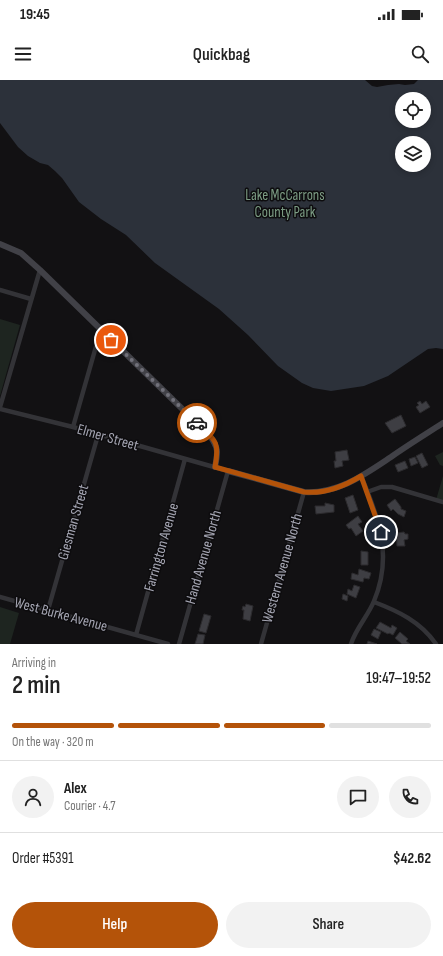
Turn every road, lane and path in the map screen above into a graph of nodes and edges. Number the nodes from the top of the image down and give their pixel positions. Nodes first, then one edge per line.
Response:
1 (0, 244) edge
2 (40, 270) junction
3 (0, 290) edge
4 (31, 299) junction
5 (101, 329) junction
6 (0, 408) edge
7 (443, 423) edge
8 (73, 427) junction
9 (98, 434) junction
10 (185, 459) junction
11 (215, 467) junction
12 (228, 471) junction
13 (361, 476) junction
14 (304, 492) junction
15 (367, 492) junction
16 (443, 502) edge
17 (0, 598) edge
18 (374, 602) junction
19 (48, 610) junction
20 (136, 635) junction
21 (168, 644) edge
22 (179, 644) edge
23 (261, 644) edge
24 (351, 644) edge
25 (436, 644) edge

1 - 2 street
2 - 4 street
2 - 5 street
3 - 4 street
4 - 6 street
5 - 8 street
5 - 11 street
6 - 8 street, Elmer Street
7 - 13 street
8 - 9 street, Elmer Street
9 - 10 street, Elmer Street
9 - 19 street, Giesman Street
10 - 11 street, Elmer Street
10 - 20 street, Farrington Avenue
11 - 12 street, Elmer Street
12 - 14 street
12 - 22 street, Hand Avenue North
13 - 14 street
13 - 15 street
14 - 23 street, Western Avenue North
15 - 16 street
15 - 18 street
17 - 19 street, West Burke Avenue
18 - 24 street
18 - 25 street
19 - 20 street, West Burke Avenue
20 - 21 street, West Burke Avenue

